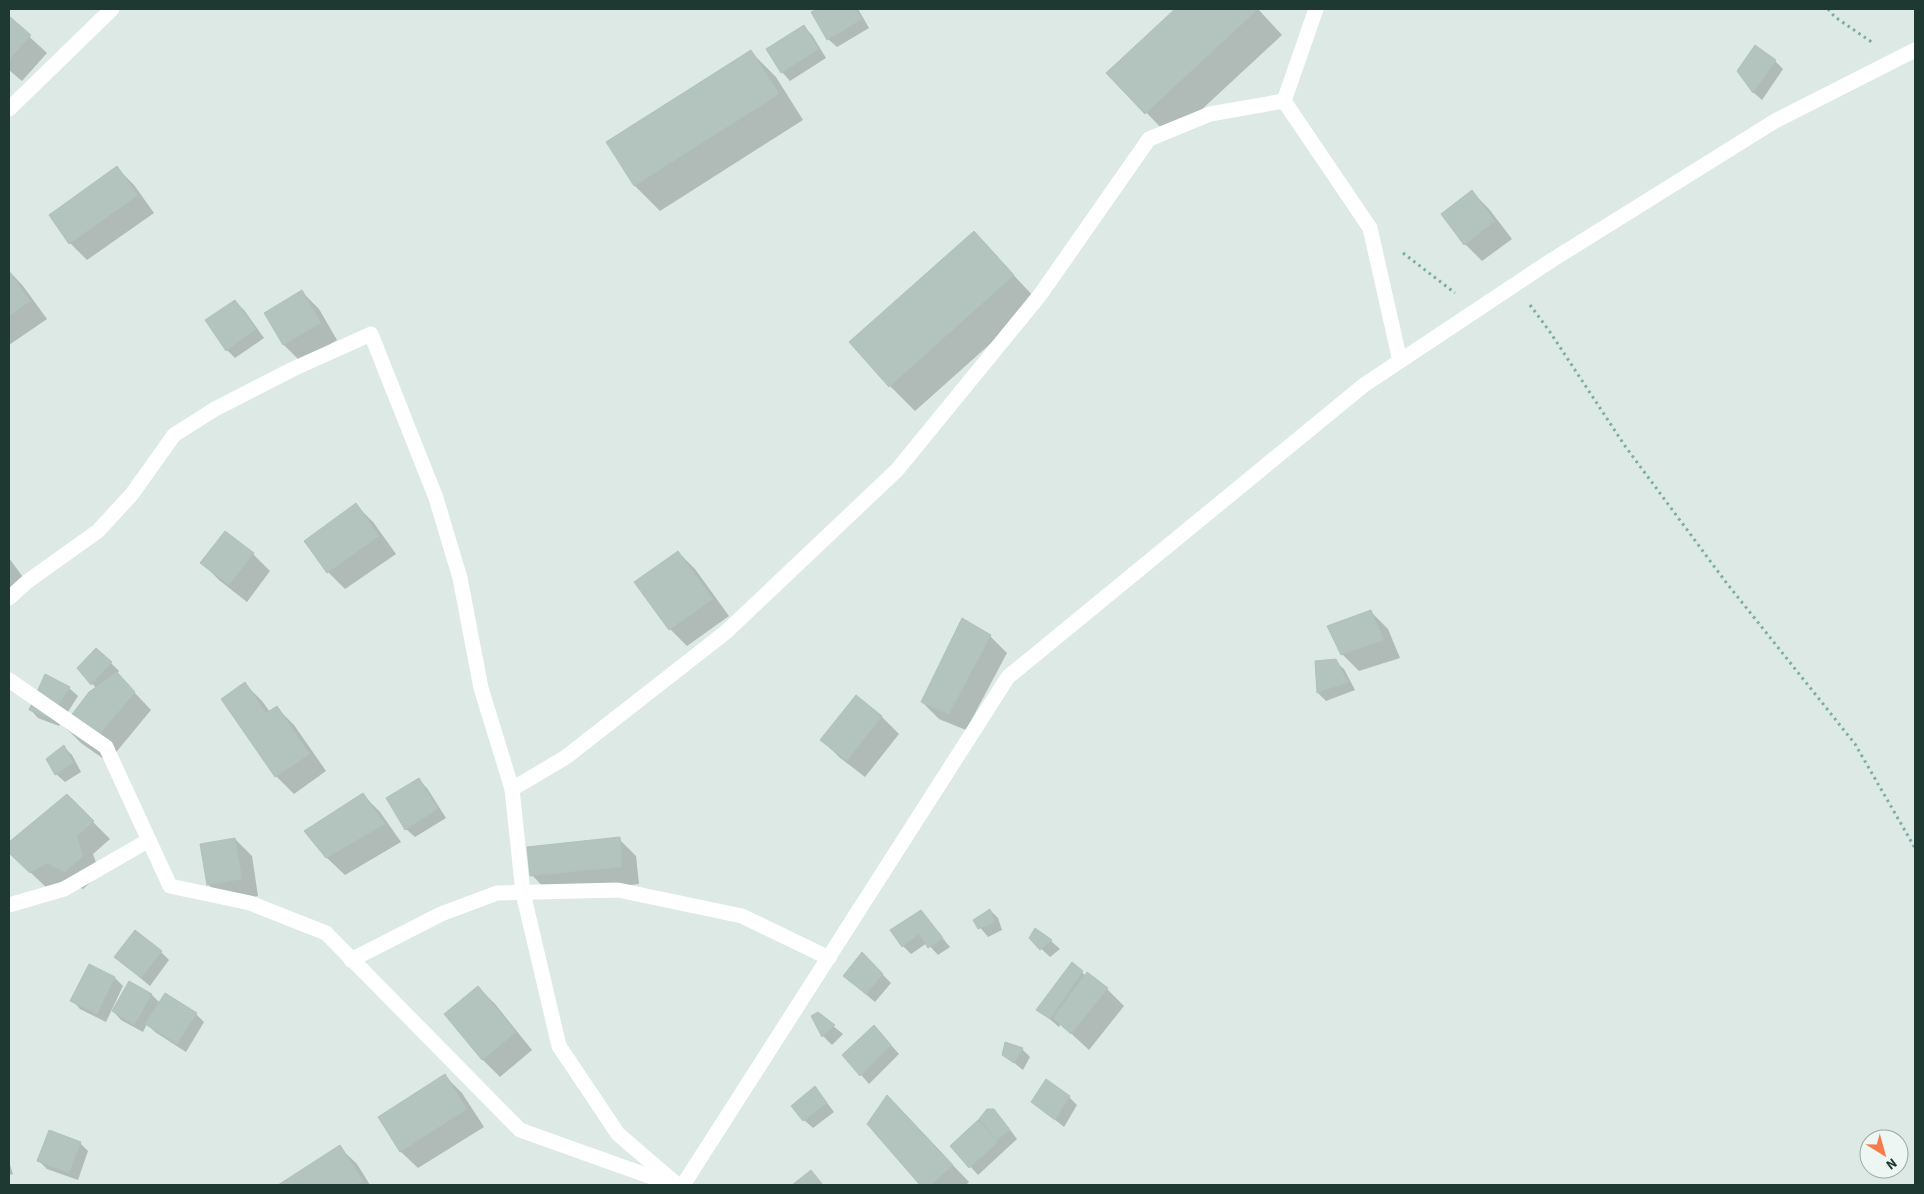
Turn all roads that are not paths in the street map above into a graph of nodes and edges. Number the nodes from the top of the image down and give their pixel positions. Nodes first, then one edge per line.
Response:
1 (112, 9) edge
2 (1316, 9) edge
3 (1915, 50) edge
4 (1284, 101) junction
5 (9, 109) edge
6 (1400, 361) junction
7 (9, 598) edge
8 (9, 680) edge
9 (512, 789) junction
10 (149, 840) junction
11 (523, 892) junction
12 (9, 905) edge
13 (829, 958) junction
14 (351, 960) junction
15 (674, 1185) edge
16 (678, 1185) edge
17 (683, 1185) edge

1 - 5 street
2 - 4 street
3 - 6 street
4 - 6 street
4 - 9 street
6 - 13 street
7 - 9 street
8 - 10 street
9 - 11 street
10 - 12 street
10 - 14 street
11 - 13 street
11 - 14 street
11 - 16 street
13 - 17 street
14 - 15 street

